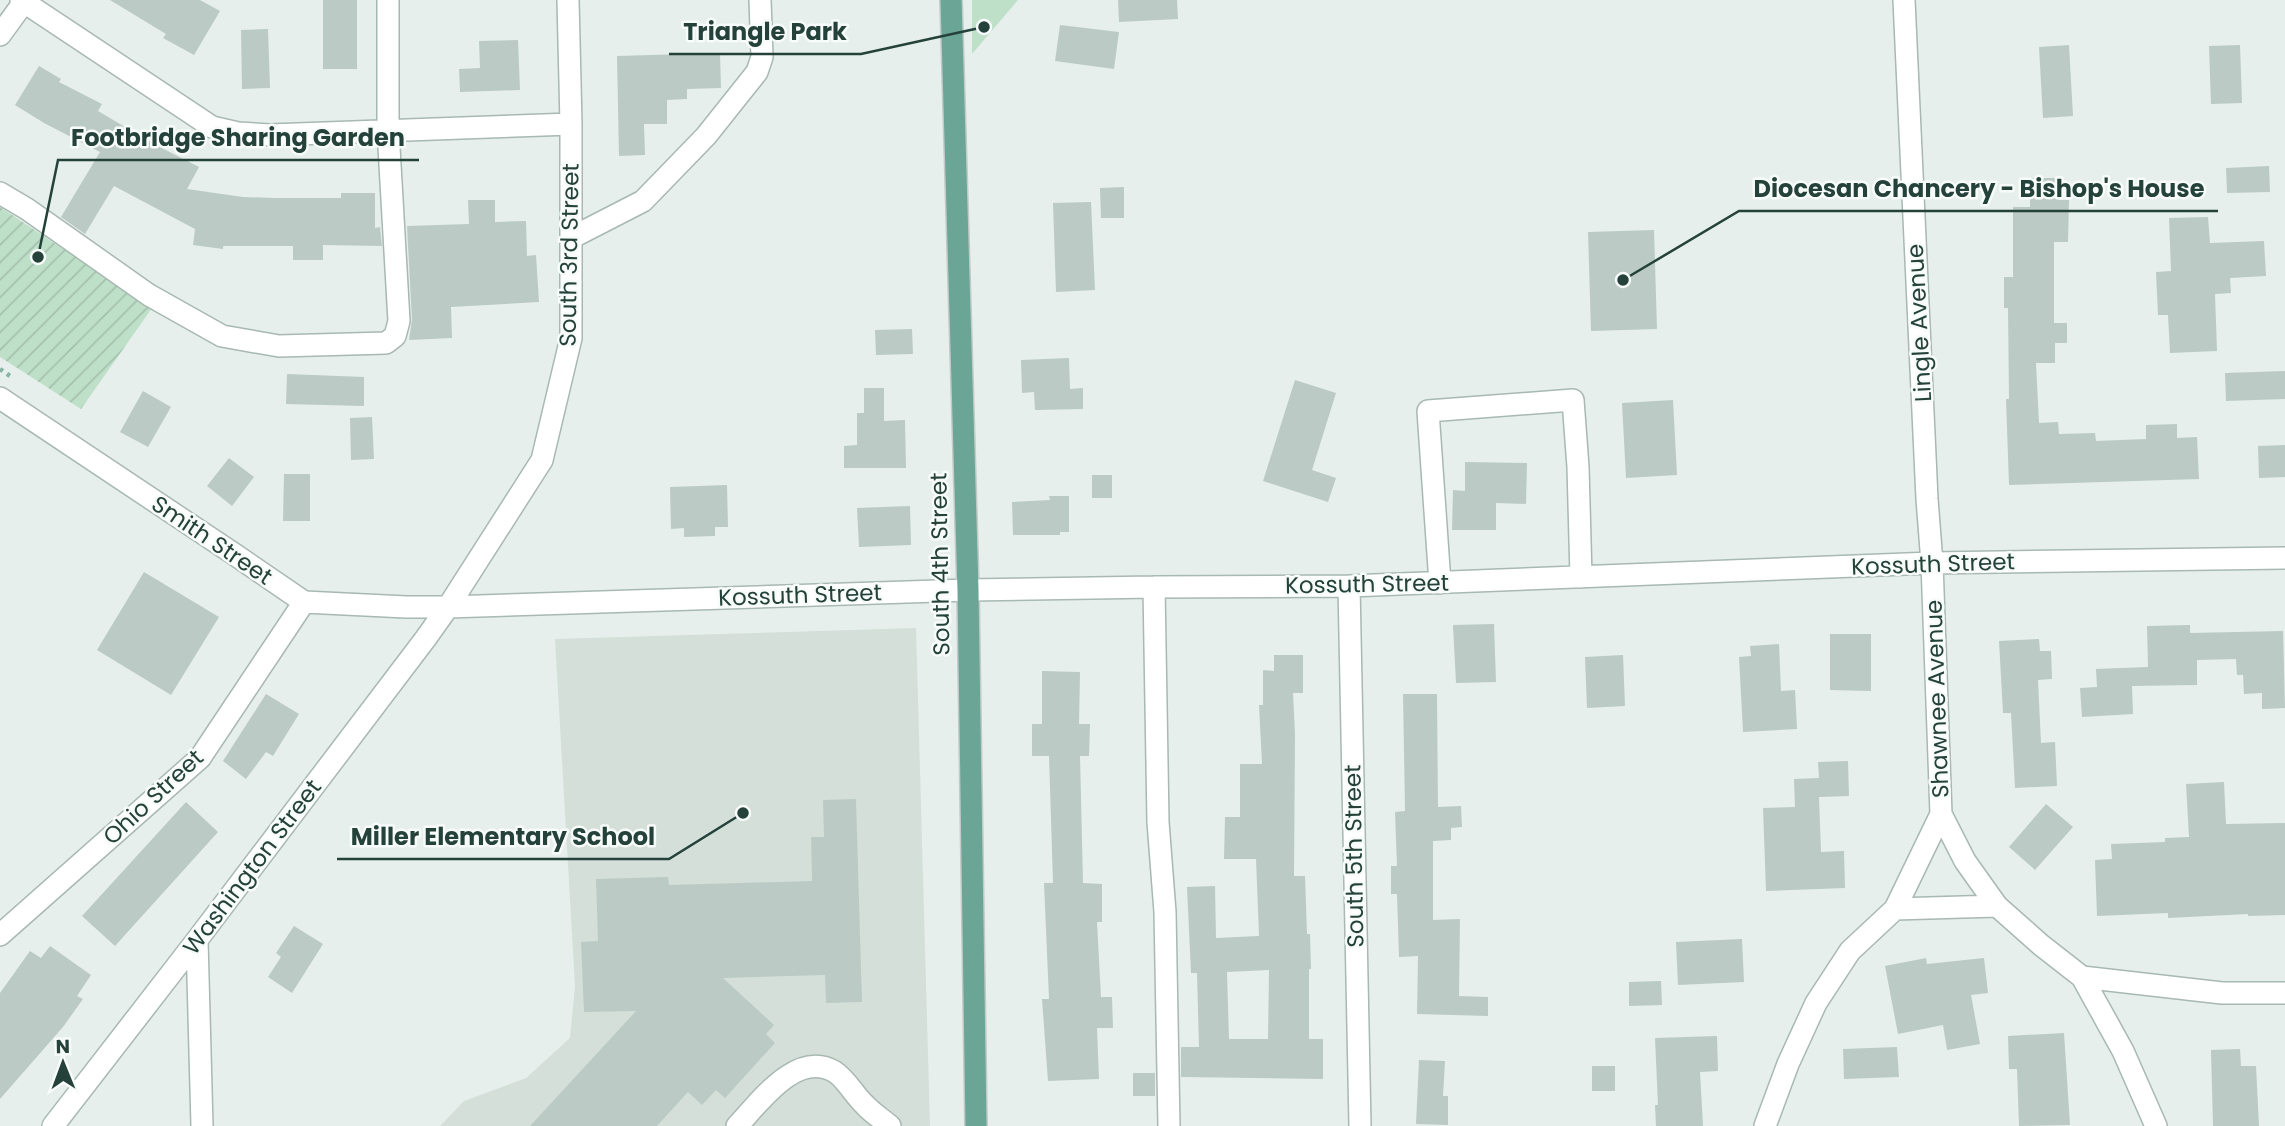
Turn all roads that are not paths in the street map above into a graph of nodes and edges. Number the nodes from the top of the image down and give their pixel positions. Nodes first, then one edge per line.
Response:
1 (388, 0) edge
2 (568, 0) edge
3 (760, 0) edge
4 (951, 0) edge
5 (1904, 0) edge
6 (22, 1) edge
7 (0, 34) edge
8 (571, 124) junction
9 (388, 131) junction
10 (0, 193) edge
11 (571, 238) junction
12 (0, 398) edge
13 (2285, 558) edge
14 (1932, 563) junction
15 (1581, 577) junction
16 (1440, 583) junction
17 (1349, 586) junction
18 (1154, 587) junction
19 (968, 590) junction
20 (303, 602) junction
21 (449, 607) junction
22 (1941, 814) junction
23 (1997, 906) junction
24 (1895, 909) junction
25 (0, 934) edge
26 (197, 940) junction
27 (2082, 977) junction
28 (2285, 993) edge
29 (53, 1126) edge
30 (202, 1126) edge
31 (737, 1126) edge
32 (890, 1126) edge
33 (976, 1126) edge
34 (1169, 1126) edge
35 (1339, 1126) edge
36 (1360, 1126) edge
37 (1765, 1126) edge
38 (2156, 1126) edge

1 - 9 street
2 - 8 street, South 3rd Street
3 - 11 street
4 - 19 main road, South 4th Street
5 - 14 street, Lingle Avenue
6 - 7 street
6 - 9 street
8 - 9 street
8 - 11 street, South 3rd Street
9 - 10 street
11 - 21 street, South 3rd Street
12 - 20 street, Smith Street
13 - 14 street, Kossuth Street
14 - 15 street, Kossuth Street
14 - 22 street, Shawnee Avenue
15 - 16 street, Kossuth Street
15 - 16 street
16 - 17 street, Kossuth Street
17 - 18 street, Kossuth Street
17 - 36 street, South 5th Street
18 - 19 street, Kossuth Street
18 - 34 street
19 - 21 street, Kossuth Street
19 - 33 main road, South 4th Street
20 - 21 street
20 - 25 street, Ohio Street
21 - 26 street, Washington Street
22 - 23 street
22 - 24 street, Shawnee Avenue
23 - 24 street
23 - 27 street
24 - 37 street, Shawnee Avenue
26 - 29 street, Washington Street
26 - 30 street
27 - 28 street
27 - 38 street
31 - 32 street
35 - 36 street

